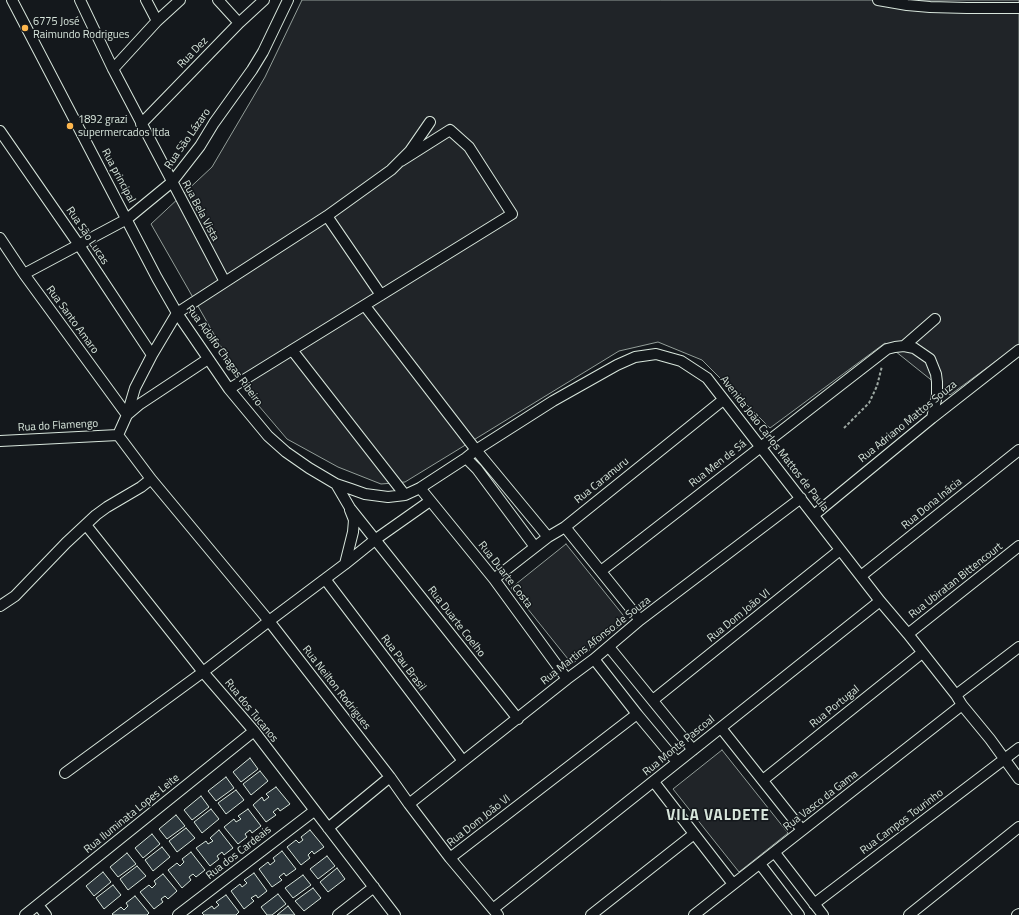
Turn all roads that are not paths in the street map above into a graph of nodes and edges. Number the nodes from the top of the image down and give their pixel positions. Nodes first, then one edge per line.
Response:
1 (12, 0) edge
2 (80, 0) edge
3 (146, 0) edge
4 (180, 0) edge
5 (218, 0) edge
6 (264, 0) edge
7 (288, 0) edge
8 (878, 0) edge
9 (1019, 8) edge
10 (157, 21) junction
11 (240, 23) junction
12 (113, 69) junction
13 (430, 122) dead end
14 (141, 124) junction
15 (0, 131) edge
16 (401, 161) junction
17 (172, 182) junction
18 (327, 216) junction
19 (127, 218) junction
20 (0, 238) edge
21 (79, 245) junction
22 (24, 274) junction
23 (157, 278) joint
24 (225, 282) junction
25 (381, 295) junction
26 (365, 306) junction
27 (177, 313) junction
28 (935, 319) dead end
29 (909, 347) junction
30 (292, 350) junction
31 (1019, 350) edge
32 (152, 355) junction
33 (208, 359) junction
34 (229, 389) junction
35 (724, 400) junction
36 (127, 415) junction
37 (932, 418) junction
38 (118, 435) junction
39 (0, 441) edge
40 (760, 446) junction
41 (476, 450) junction
42 (1019, 450) edge
43 (466, 458) junction
44 (151, 479) junction
45 (336, 484) junction
46 (420, 488) junction
47 (405, 495) junction
48 (801, 498) junction
49 (430, 501) junction
50 (350, 508) junction
51 (814, 515) junction
52 (86, 525) junction
53 (565, 527) junction
54 (548, 537) junction
55 (376, 539) junction
56 (1019, 546) edge
57 (535, 547) junction
58 (840, 550) junction
59 (345, 564) junction
60 (601, 571) junction
61 (860, 576) junction
62 (494, 578) junction
63 (324, 579) junction
64 (880, 601) junction
65 (0, 606) edge
66 (640, 620) junction
67 (268, 621) junction
68 (908, 634) junction
69 (609, 647) junction
70 (1019, 647) edge
71 (922, 653) junction
72 (594, 659) junction
73 (203, 672) junction
74 (567, 679) junction
75 (956, 695) junction
76 (653, 700) junction
77 (962, 705) junction
78 (637, 714) junction
79 (518, 719) junction
80 (721, 728) junction
81 (254, 731) junction
82 (1019, 748) edge
83 (693, 750) junction
84 (1004, 760) junction
85 (463, 761) junction
86 (677, 762) junction
87 (65, 773) dead end
88 (390, 777) junction
89 (1019, 778) edge
90 (763, 780) junction
91 (654, 782) junction
92 (409, 804) junction
93 (314, 810) junction
94 (1019, 827) edge
95 (328, 828) junction
96 (802, 830) junction
97 (694, 834) junction
98 (775, 853) junction
99 (450, 858) junction
100 (760, 864) junction
101 (733, 884) junction
102 (374, 887) junction
103 (814, 904) junction
104 (38, 905) junction
105 (495, 912) edge
106 (26, 915) edge
107 (46, 915) edge
108 (178, 915) edge
109 (338, 915) edge
110 (395, 915) edge
111 (591, 915) edge
112 (694, 915) edge
113 (799, 915) edge
114 (823, 915) edge
115 (909, 915) edge

1 - 19 street, Rua principal
2 - 12 street, Rua Bela Vista
3 - 10 street
4 - 10 street
5 - 11 street
6 - 11 street, Rua Dez
7 - 17 street, Rua São Lázaro
8 - 9 street
10 - 12 street
11 - 14 street, Rua Dez
12 - 14 street, Rua Bela Vista
13 - 16 street
14 - 17 street, Rua Bela Vista
15 - 21 street, Rua São Lucas
16 - 18 street
16 - 25 street
17 - 19 street, Rua São Lázaro
17 - 24 street, Rua Bela Vista
18 - 24 street
18 - 25 street
19 - 21 street, Rua São Lázaro
19 - 23 street, Rua principal
20 - 22 street, Rua Santo Amaro
21 - 22 street, Rua São Lázaro
21 - 32 street, Rua São Lucas
22 - 36 street, Rua Santo Amaro
23 - 27 street, Rua Adolfo Chagas Ribeiro
24 - 27 street
25 - 26 street
26 - 30 street
26 - 41 street
27 - 32 street
27 - 33 street, Rua Adolfo Chagas Ribeiro
28 - 29 street
29 - 37 street
29 - 40 street, Rua Men de Sá
30 - 34 street
30 - 47 street
31 - 37 street, Rua Adriano Mattos Souza
32 - 36 street
33 - 34 street, Rua Adolfo Chagas Ribeiro
33 - 36 street
34 - 45 street, Rua Adolfo Chagas Ribeiro
35 - 40 street, Avenida João Carlos Mattos de Paula
35 - 41 street, Avenida João Carlos Mattos de Paula
35 - 53 street, Rua Caramuru
36 - 38 street
37 - 51 street, Rua Adriano Mattos Souza
38 - 39 street, Rua do Flamengo
38 - 44 street, Rua Neilton Rodrigues
40 - 48 street, Avenida João Carlos Mattos de Paula
40 - 60 street, Rua Men de Sá
41 - 43 street, Avenida João Carlos Mattos de Paula
41 - 54 street
42 - 61 street, Rua Dona Inácia
43 - 46 street, Avenida João Carlos Mattos de Paula
43 - 57 street
44 - 52 street
44 - 67 street, Rua Neilton Rodrigues
45 - 47 street, Avenida João Carlos Mattos de Paula
45 - 50 street
46 - 47 street, Avenida João Carlos Mattos de Paula
46 - 49 street, Rua Duarte Costa
48 - 51 street, Avenida João Carlos Mattos de Paula
48 - 66 street, Rua Martins Afonso de Souza
49 - 55 street
49 - 62 street, Rua Duarte Costa
50 - 55 street, Rua Duarte Coelho
50 - 59 street
51 - 58 street, Avenida João Carlos Mattos de Paula
52 - 65 street
52 - 73 street, Rua dos Tucanos
53 - 54 street, Rua Caramuru
53 - 60 street
54 - 57 street, Rua Caramuru
55 - 59 street
55 - 79 street, Rua Duarte Coelho
56 - 68 street, Rua Ubiratan Bittencourt
57 - 62 street, Rua Caramuru
58 - 61 street, Avenida João Carlos Mattos de Paula
58 - 76 street, Rua Dom João VI
59 - 63 street
60 - 66 street
61 - 64 street, Avenida João Carlos Mattos de Paula
62 - 74 street, Rua Duarte Costa
63 - 67 street
63 - 85 street, Rua Pau Brasil
64 - 68 street, Avenida João Carlos Mattos de Paula
64 - 80 street, Rua Monte Pascoal
66 - 69 street, Rua Martins Afonso de Souza
67 - 73 street
67 - 88 street, Rua Neilton Rodrigues
68 - 71 street, Avenida João Carlos Mattos de Paula
69 - 72 street, Rua Martins Afonso de Souza
69 - 76 street
70 - 75 street
71 - 75 street, Avenida João Carlos Mattos de Paula
71 - 90 street, Rua Portugal
72 - 74 street, Rua Martins Afonso de Souza
72 - 78 street
73 - 81 street, Rua dos Tucanos
73 - 87 street
74 - 79 street, Rua Martins Afonso de Souza
75 - 77 street, Avenida João Carlos Mattos de Paula
76 - 83 street
77 - 84 street, Avenida João Carlos Mattos de Paula
77 - 96 street, Rua Vasco da Gama
78 - 86 street
78 - 99 street, Rua Dom João VI
79 - 85 street, Rua Martins Afonso de Souza
80 - 83 street, Rua Monte Pascoal
80 - 90 street
81 - 93 street, Rua dos Tucanos
81 - 104 street, Rua Iluminata Lopes Leite
82 - 84 street, Rua Campos Tourinho
83 - 86 street, Rua Monte Pascoal
84 - 89 street, Avenida João Carlos Mattos de Paula
84 - 103 street, Rua Campos Tourinho
85 - 92 street, Rua Martins Afonso de Souza
86 - 91 street, Rua Monte Pascoal
88 - 92 street, Rua Neilton Rodrigues
88 - 95 street
90 - 96 street
91 - 97 street
91 - 105 street, Rua Monte Pascoal
92 - 99 street, Rua Neilton Rodrigues
93 - 95 street, Rua dos Tucanos
93 - 108 street, Rua dos Cardeais
94 - 115 street
95 - 102 street, Rua dos Tucanos
96 - 98 street, Rua Vasco da Gama
97 - 101 street
97 - 111 street
98 - 100 street, Rua Vasco da Gama
98 - 103 street
99 - 105 street, Rua Neilton Rodrigues
100 - 101 street, Rua Vasco da Gama
100 - 113 street
101 - 112 street, Rua Vasco da Gama
102 - 109 street
102 - 110 street, Rua dos Tucanos
103 - 114 street
104 - 106 street, Rua Iluminata Lopes Leite
104 - 107 street

